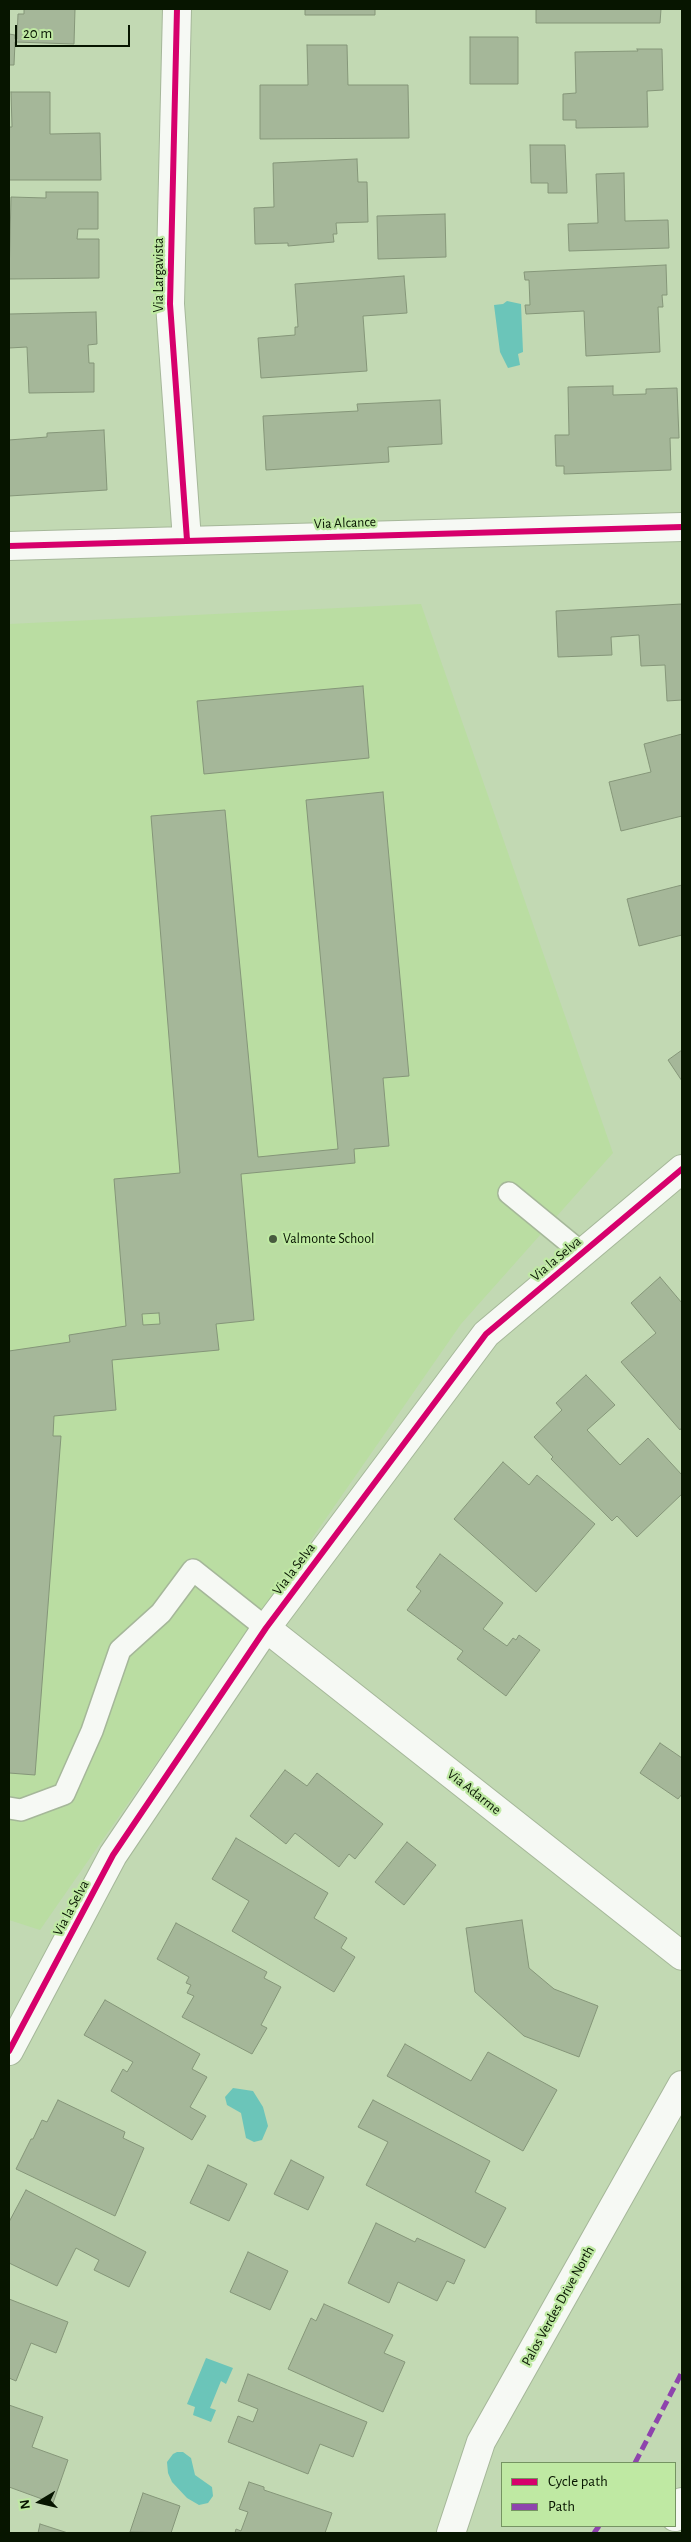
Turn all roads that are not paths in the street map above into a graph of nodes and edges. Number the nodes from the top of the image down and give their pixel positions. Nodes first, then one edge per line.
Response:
1 (178, 9) edge
2 (682, 527) edge
3 (187, 540) junction
4 (9, 546) edge
5 (682, 1169) edge
6 (509, 1193) dead end
7 (582, 1253) junction
8 (266, 1628) junction
9 (9, 1808) edge
10 (682, 1956) edge
11 (9, 2051) edge
12 (682, 2086) edge
13 (682, 2502) edge
14 (676, 2515) edge
15 (451, 2533) edge

1 - 3 street, Via Largavista
2 - 3 street, Via Alcance
3 - 4 street, Via Alcance
5 - 7 street, Via la Selva
6 - 7 lane
7 - 8 street, Via la Selva
8 - 9 lane
8 - 10 street, Via Adarme
8 - 11 street, Via la Selva
12 - 15 street, Palos Verdes Drive North
13 - 14 street

